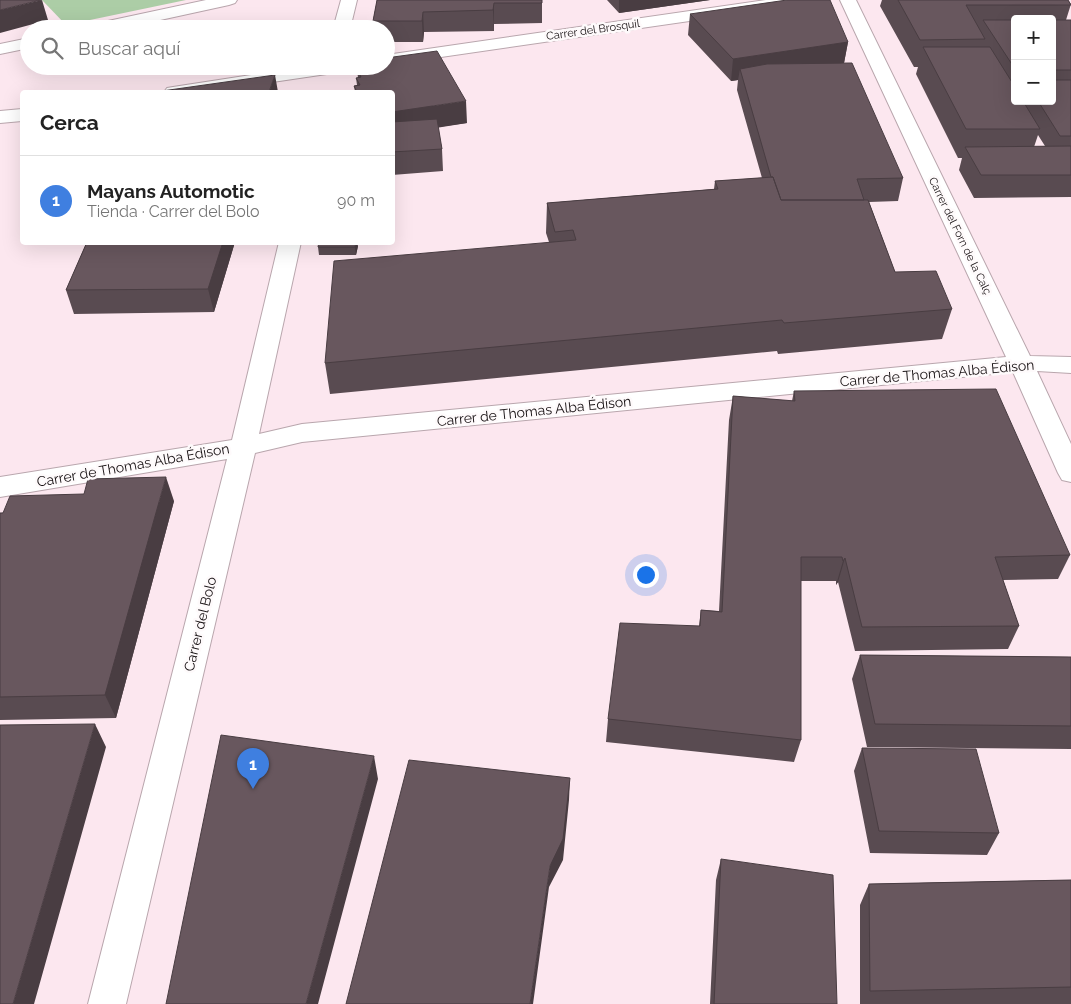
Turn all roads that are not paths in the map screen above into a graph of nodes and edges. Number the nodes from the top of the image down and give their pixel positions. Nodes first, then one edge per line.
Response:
1 (229, 0) edge
2 (349, 0) edge
3 (800, 0) edge
4 (848, 0) edge
5 (136, 20) edge
6 (343, 20) edge
7 (20, 45) edge
8 (0, 49) edge
9 (395, 59) edge
10 (309, 75) edge
11 (188, 90) edge
12 (20, 115) edge
13 (0, 116) edge
14 (289, 245) edge
15 (1021, 364) junction
16 (1071, 365) edge
17 (243, 446) junction
18 (1071, 473) edge
19 (0, 488) edge
20 (107, 1004) edge

1 - 5 street
2 - 6 street
3 - 9 street, Carrer del Brosquil
4 - 15 street, Carrer del Forn de la Calç
7 - 8 street
10 - 11 street
12 - 13 street
14 - 17 street, Carrer del Bolo
15 - 16 street, Carrer de Thomas Alba Édison
15 - 17 street, Carrer de Thomas Alba Édison
15 - 18 street, Carrer del Forn de la Calç
17 - 19 street, Carrer de Thomas Alba Édison
17 - 20 street, Carrer del Bolo

